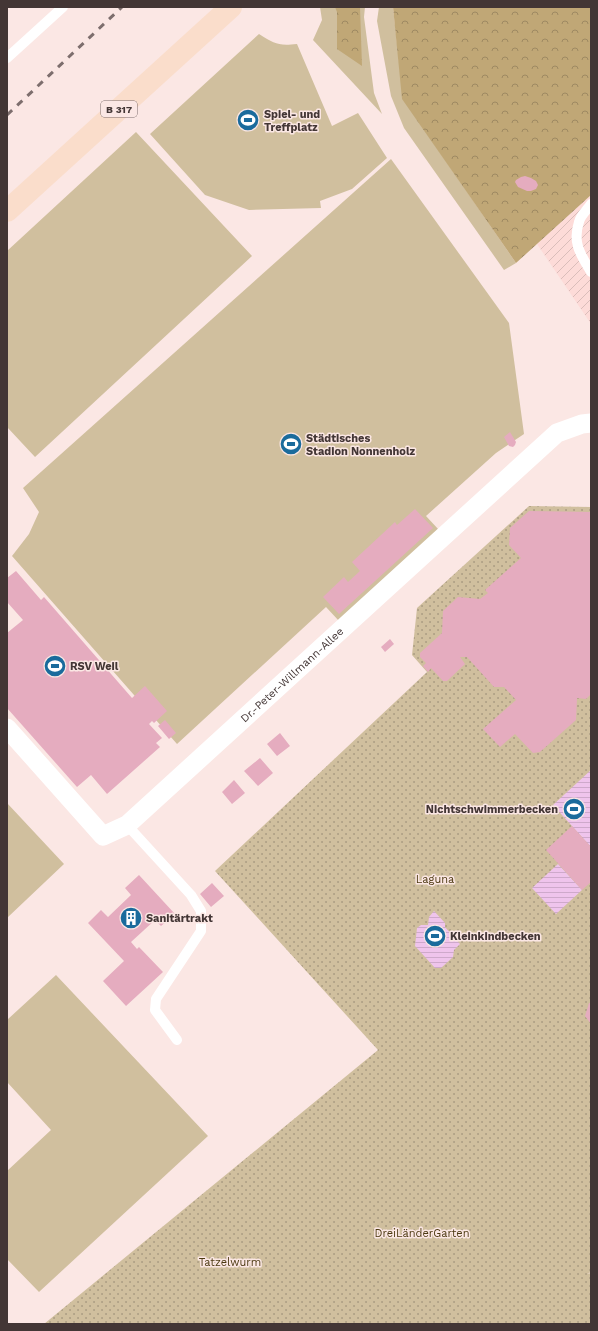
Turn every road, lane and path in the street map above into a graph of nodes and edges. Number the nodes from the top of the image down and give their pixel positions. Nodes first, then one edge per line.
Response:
1 (63, 7) edge
2 (230, 7) edge
3 (7, 58) edge
4 (591, 204) edge
5 (7, 211) edge
6 (591, 272) edge
7 (591, 423) edge
8 (7, 728) edge
9 (127, 825) junction
10 (177, 1040) dead end

1 - 3 lane
2 - 5 main road, B 317
4 - 6 lane
7 - 9 street, Dr.-Peter-Willmann-Allee
8 - 9 street, Dr.-Peter-Willmann-Allee
9 - 10 lane

